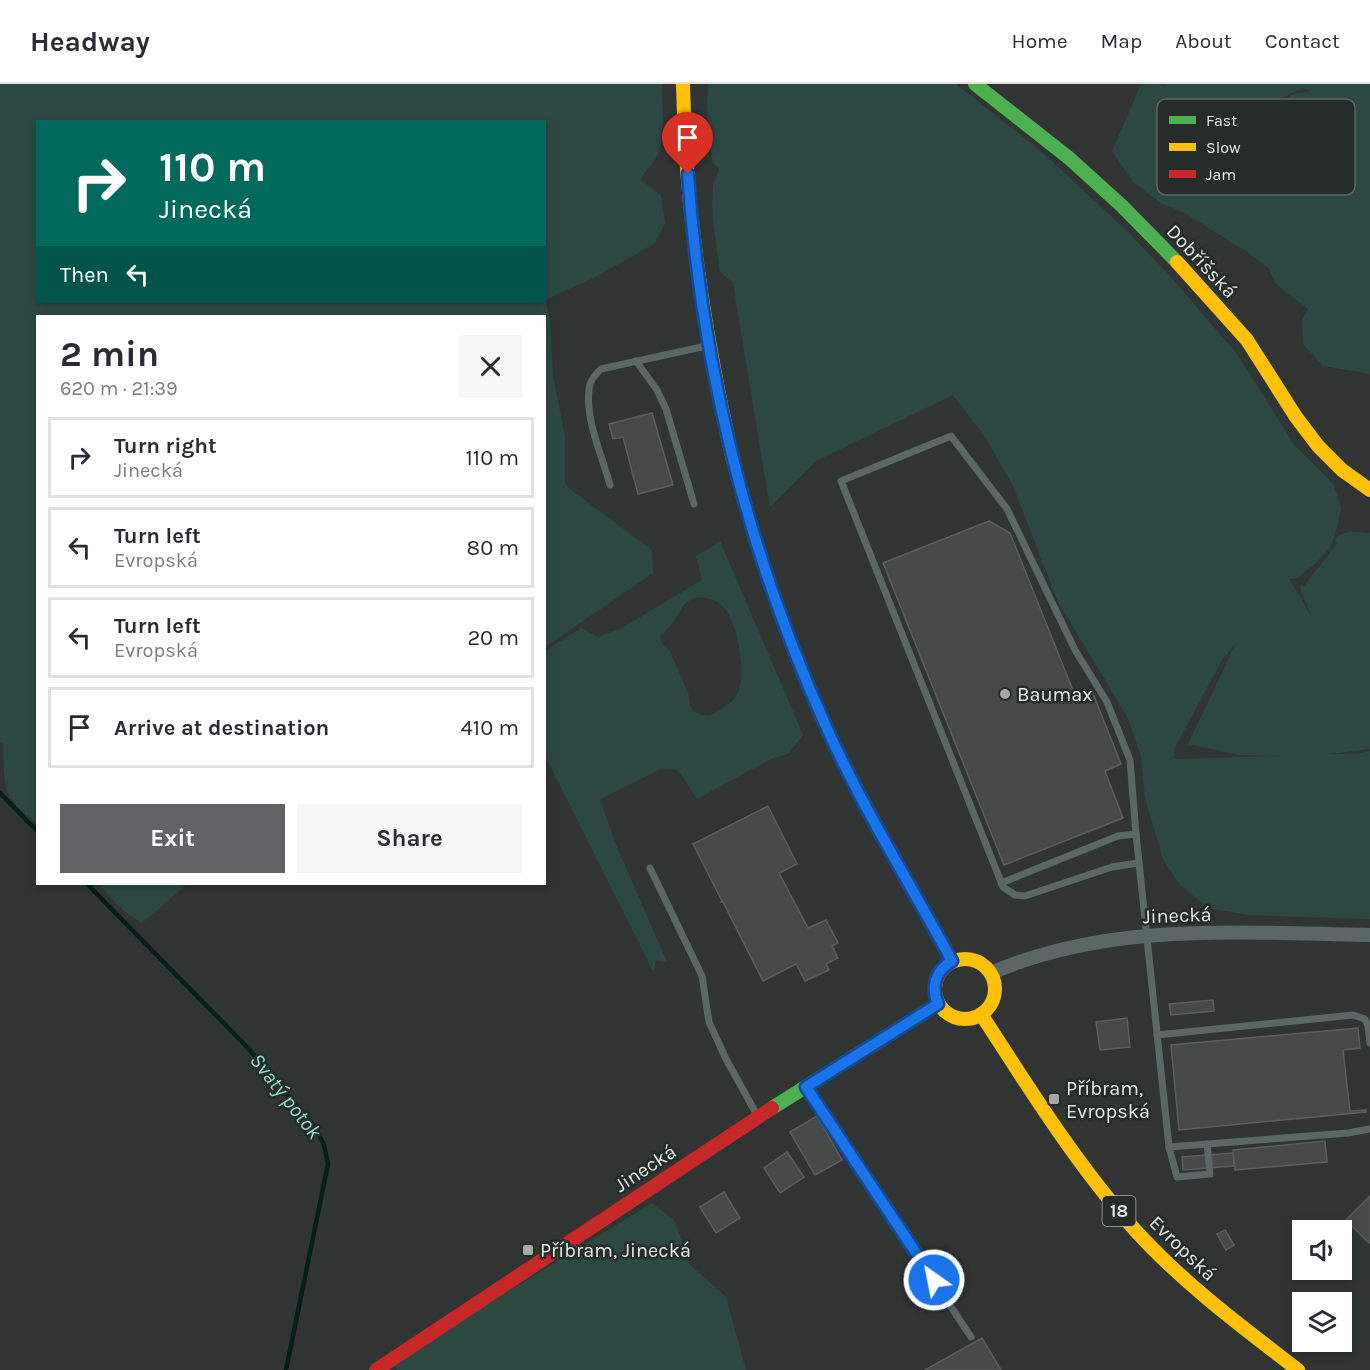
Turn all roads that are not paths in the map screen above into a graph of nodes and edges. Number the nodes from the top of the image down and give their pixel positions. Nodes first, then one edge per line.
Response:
1 (683, 84) edge
2 (975, 84) edge
3 (708, 345) junction
4 (636, 361) junction
5 (610, 485) dead end
6 (1370, 490) edge
7 (694, 504) dead end
8 (1136, 834) junction
9 (1138, 863) junction
10 (650, 868) dead end
11 (1001, 883) junction
12 (1146, 935) junction
13 (1370, 935) edge
14 (952, 961) junction
15 (991, 973) junction
16 (938, 1004) junction
17 (981, 1014) junction
18 (1157, 1035) junction
19 (1370, 1044) edge
20 (806, 1087) junction
21 (758, 1117) junction
22 (1370, 1129) edge
23 (1207, 1144) junction
24 (1169, 1147) junction
25 (971, 1337) dead end
26 (376, 1370) edge
27 (1298, 1370) edge

1 - 3 main road
2 - 6 main road, Dobříšská
3 - 4 lane
3 - 14 main road
4 - 5 lane
4 - 7 lane
8 - 9 lane
8 - 11 lane
8 - 11 lane
9 - 11 lane
9 - 12 lane
10 - 21 lane
12 - 13 street, Jinecká
12 - 15 street, Jinecká
12 - 18 lane
14 - 15 main road
14 - 16 main road
15 - 17 main road
16 - 17 main road
16 - 20 main road, Jinecká
17 - 27 main road, Evropská / 18
18 - 19 lane
18 - 24 lane
20 - 21 main road, Jinecká
20 - 25 lane
21 - 26 main road, Jinecká
22 - 23 lane
23 - 24 lane
23 - 24 lane

